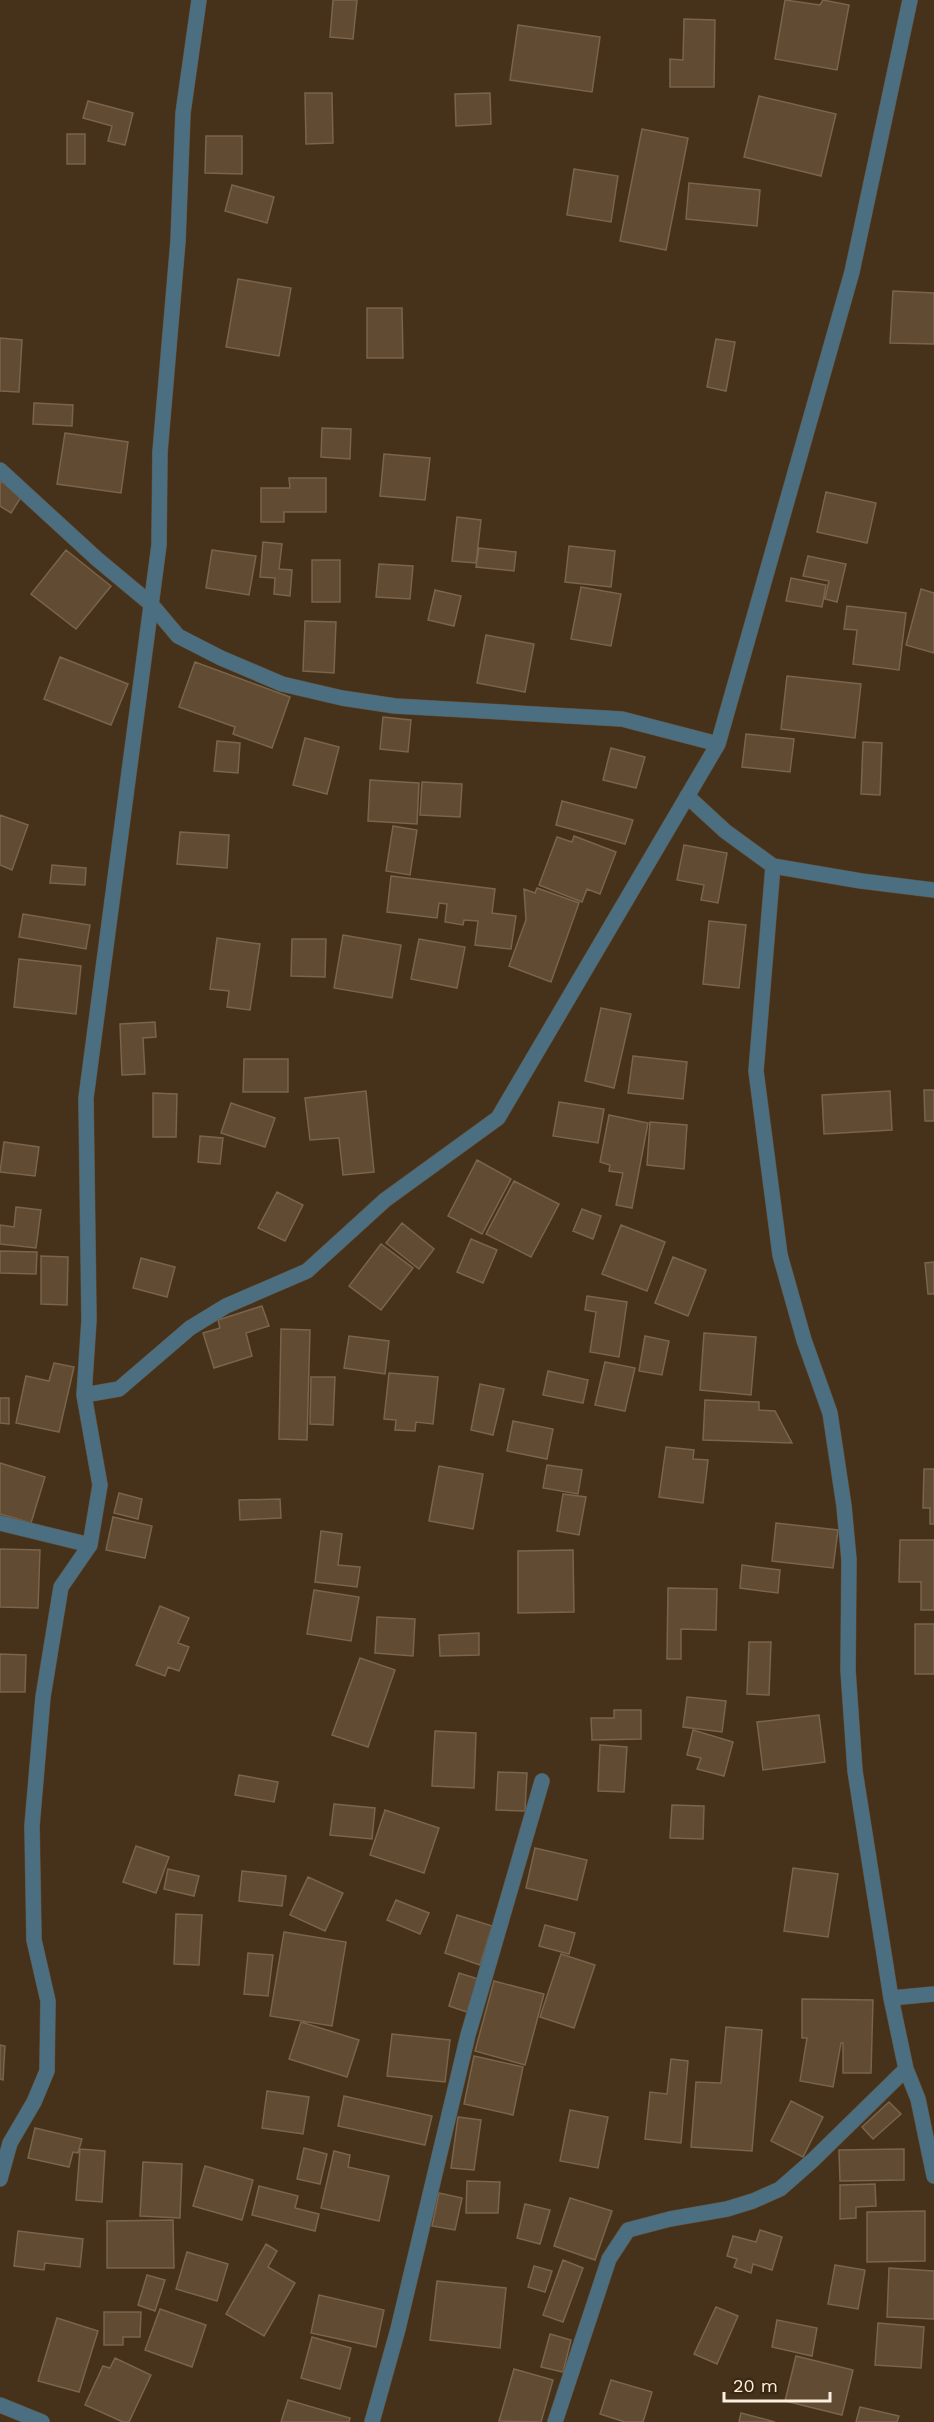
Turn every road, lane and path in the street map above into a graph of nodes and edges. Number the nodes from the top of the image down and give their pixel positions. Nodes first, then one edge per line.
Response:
1 (199, 0) edge
2 (910, 0) edge
3 (0, 470) edge
4 (151, 604) junction
5 (718, 744) junction
6 (687, 796) junction
7 (773, 866) junction
8 (934, 890) edge
9 (84, 1395) junction
10 (0, 1523) edge
11 (90, 1545) junction
12 (542, 1781) dead end
13 (934, 1994) edge
14 (891, 1998) junction
15 (906, 2069) junction
16 (934, 2176) edge
17 (0, 2179) edge
18 (0, 2405) edge
19 (42, 2422) edge
20 (372, 2422) edge
21 (555, 2422) edge

1 - 4 street
2 - 5 street
3 - 4 street
4 - 5 street
4 - 9 street
5 - 6 street
6 - 7 street
6 - 9 street
7 - 8 street
7 - 14 street
9 - 11 street
10 - 11 street
11 - 17 street
12 - 20 street
13 - 14 street
14 - 15 street
15 - 16 street
15 - 21 street
18 - 19 street

